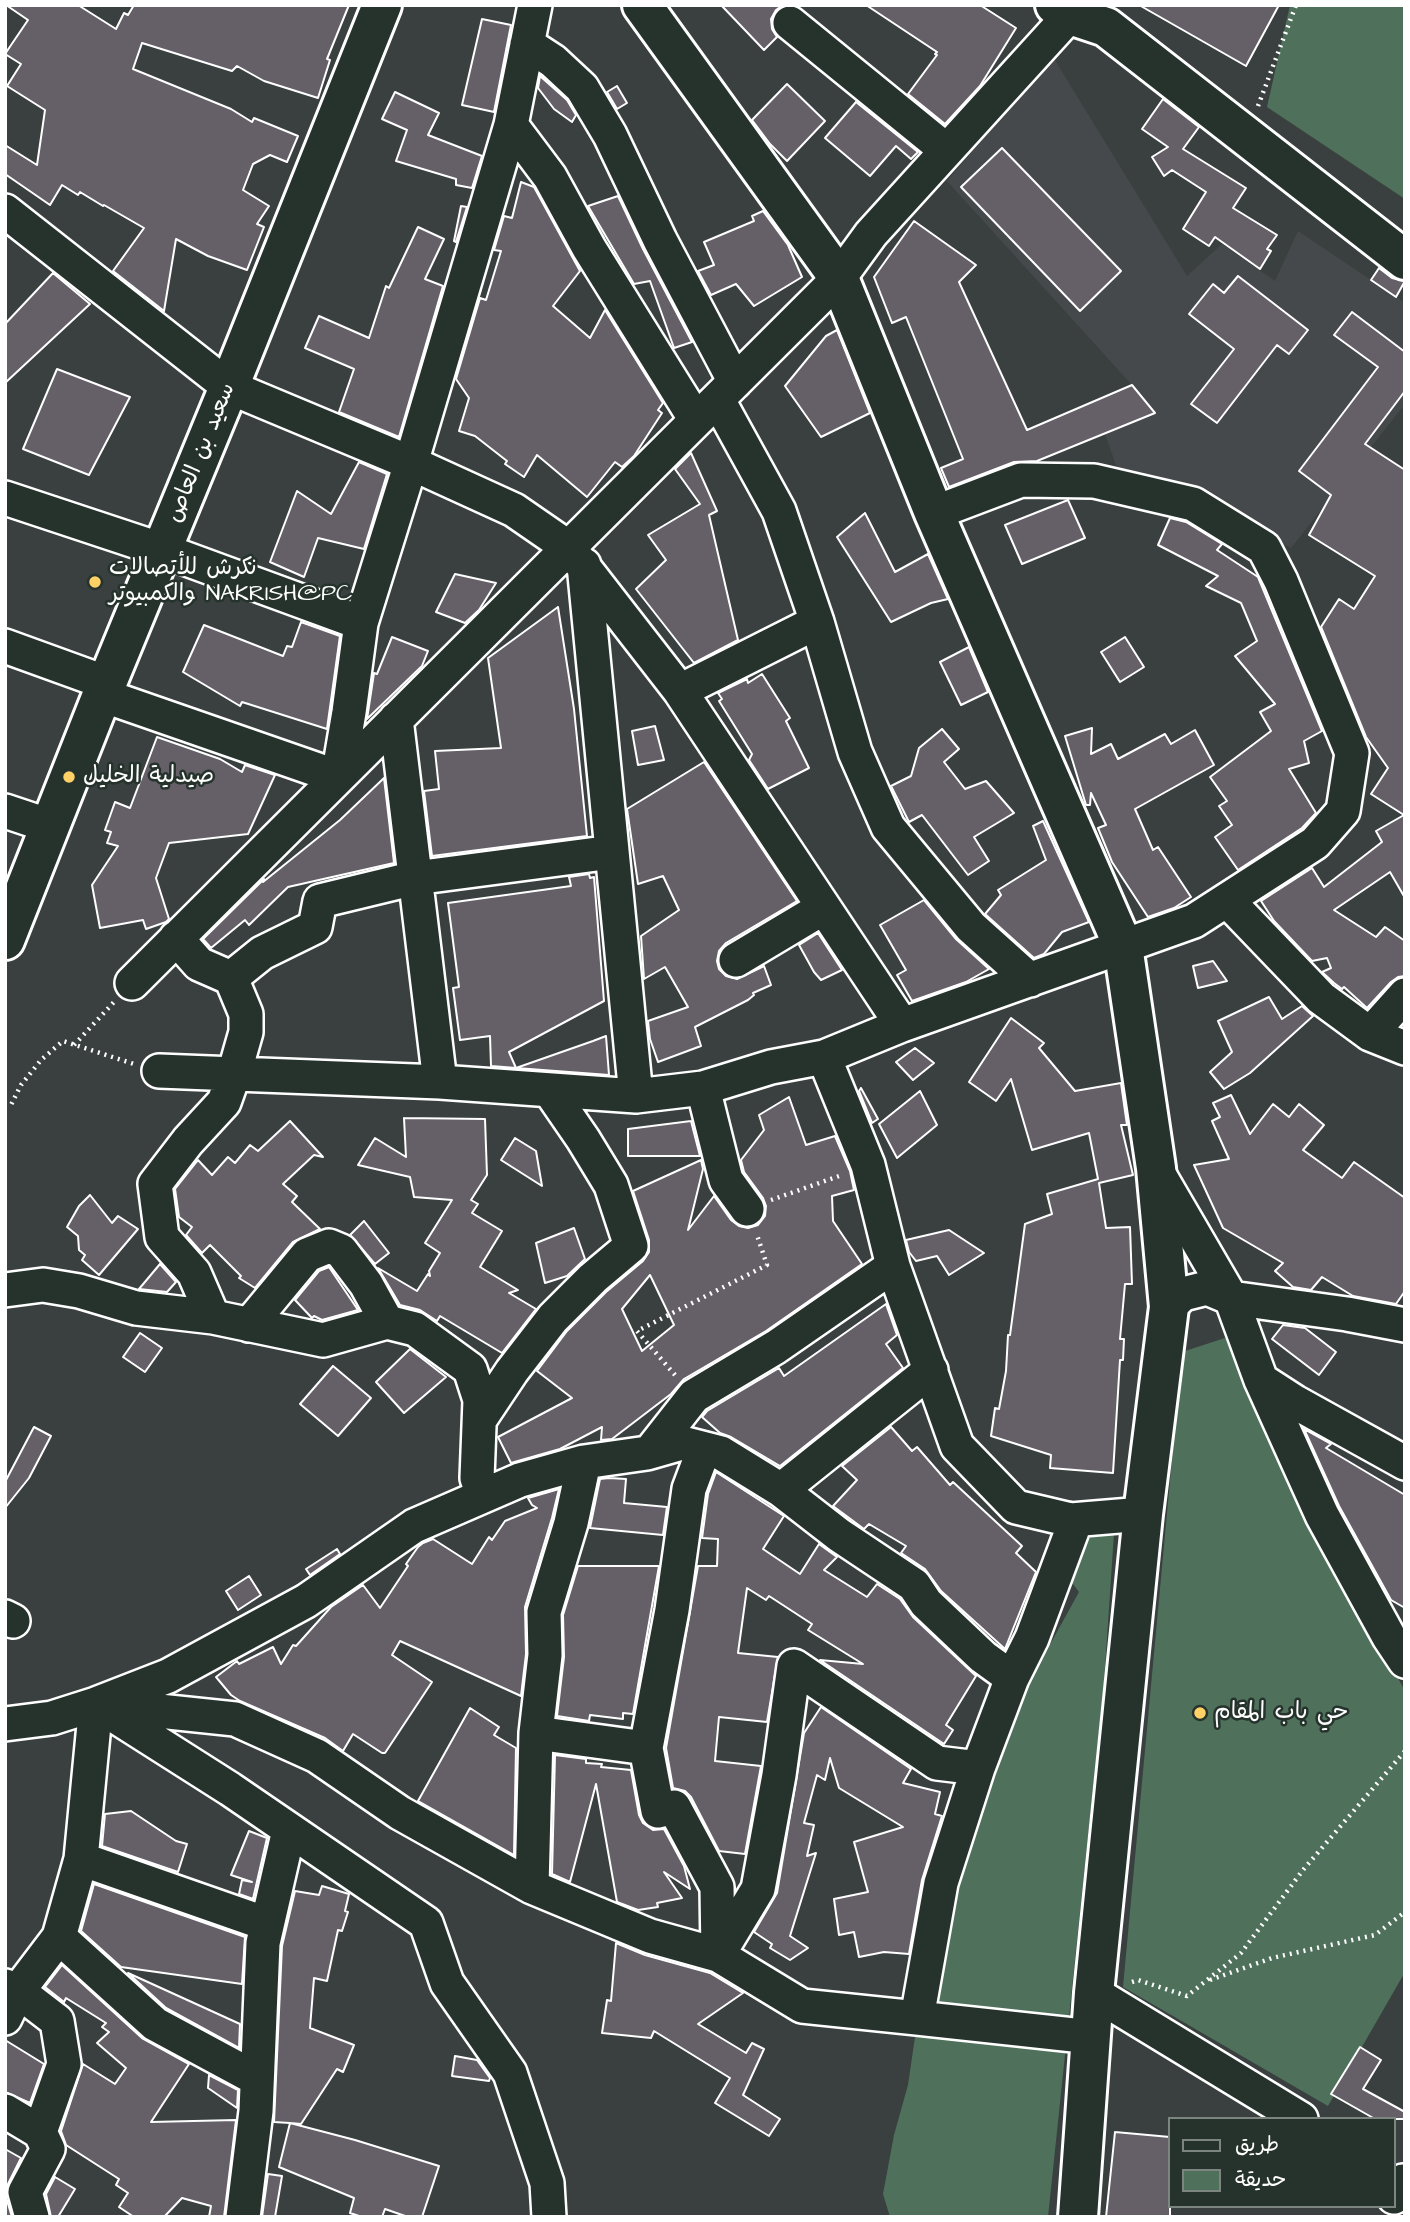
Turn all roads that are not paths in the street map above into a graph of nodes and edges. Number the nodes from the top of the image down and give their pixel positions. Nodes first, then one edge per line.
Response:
1 (382, 5) edge
2 (535, 5) edge
3 (642, 5) edge
4 (1067, 8) edge
5 (790, 23) dead end
6 (527, 44) junction
7 (511, 125) junction
8 (946, 150) junction
9 (5, 211) edge
10 (1405, 260) edge
11 (839, 278) junction
12 (229, 387) junction
13 (716, 401) junction
14 (411, 463) junction
15 (5, 498) edge
16 (934, 513) junction
17 (162, 550) junction
18 (576, 556) junction
19 (817, 622) junction
20 (361, 623) junction
21 (5, 646) edge
22 (104, 689) junction
23 (680, 691) junction
24 (396, 719) junction
25 (338, 777) junction
26 (5, 811) edge
27 (50, 826) junction
28 (612, 852) junction
29 (415, 878) junction
30 (1227, 900) junction
31 (823, 908) junction
32 (176, 938) junction
33 (5, 940) edge
34 (1123, 946) junction
35 (736, 960) dead end
36 (231, 978) junction
37 (1030, 980) junction
38 (132, 983) road end
39 (1405, 995) edge
40 (902, 1025) junction
41 (1370, 1034) junction
42 (1405, 1048) edge
43 (824, 1057) junction
44 (159, 1071) road end
45 (234, 1074) junction
46 (440, 1082) junction
47 (702, 1088) junction
48 (550, 1091) junction
49 (636, 1096) junction
50 (1156, 1168) junction
51 (747, 1209) road end
52 (893, 1266) junction
53 (5, 1290) edge
54 (1231, 1298) junction
55 (1169, 1307) junction
56 (213, 1317) junction
57 (387, 1322) junction
58 (249, 1325) junction
59 (1405, 1325) edge
60 (931, 1370) junction
61 (1261, 1380) junction
62 (480, 1419) junction
63 (704, 1449) junction
64 (650, 1452) junction
65 (584, 1462) junction
66 (1405, 1463) edge
67 (781, 1490) junction
68 (483, 1496) junction
69 (1143, 1514) junction
70 (1076, 1520) junction
71 (1405, 1661) edge
72 (1012, 1678) junction
73 (96, 1704) junction
74 (5, 1724) edge
75 (536, 1733) junction
76 (646, 1748) junction
77 (978, 1768) junction
78 (289, 1829) junction
79 (81, 1859) junction
80 (532, 1887) junction
81 (267, 1924) junction
82 (59, 1937) junction
83 (718, 1955) junction
84 (1094, 1993) junction
85 (10, 1998) edge
86 (916, 2018) junction
87 (1092, 2037) junction
88 (257, 2079) junction
89 (5, 2112) edge
90 (1298, 2117) edge
91 (40, 2132) junction
92 (32, 2217) edge
93 (243, 2217) edge
94 (549, 2217) edge
95 (1078, 2217) edge

1 - 12 main road, سعيد بن العاص
2 - 6 street
3 - 11 main road
4 - 8 street
4 - 10 main road
5 - 8 street
6 - 7 street
6 - 13 street
7 - 13 street
7 - 14 street
8 - 11 street
9 - 12 street
11 - 13 street
11 - 16 main road
12 - 14 street
12 - 17 main road, سعيد بن العاص
13 - 18 street
13 - 19 street
14 - 18 street
14 - 20 street
15 - 17 street
16 - 30 street
16 - 34 main road
17 - 20 street
17 - 22 main road, سعيد بن العاص
18 - 23 street
18 - 24 street
18 - 28 street
19 - 23 street
19 - 37 street
20 - 25 street
21 - 22 street
22 - 25 street
22 - 27 main road, سعيد بن العاص
23 - 31 street
24 - 25 street
24 - 29 street
25 - 32 street
26 - 27 street
27 - 33 main road, سعيد بن العاص
28 - 29 street
28 - 49 street
29 - 36 street
29 - 46 street
30 - 34 street
30 - 41 street
31 - 35 street
31 - 40 street
32 - 36 street
32 - 38 street
34 - 37 street
34 - 50 main road
36 - 45 street
37 - 40 street
39 - 41 street
40 - 43 street
41 - 42 street
43 - 47 street
43 - 52 street
44 - 45 street
45 - 46 street
45 - 56 street
46 - 48 street
47 - 49 street
47 - 51 street
48 - 49 street
48 - 62 street
50 - 54 street
50 - 55 main road
52 - 60 street
52 - 64 street
53 - 56 street
54 - 55 street
54 - 59 street
54 - 61 street
55 - 69 main road
56 - 58 street
57 - 58 street
57 - 58 street
57 - 62 street
60 - 67 street
60 - 70 street
61 - 66 street
61 - 71 street
62 - 68 street
63 - 64 street
63 - 67 street
63 - 76 street
64 - 65 street
65 - 68 street
65 - 75 street
67 - 72 street
68 - 73 street
69 - 70 street
69 - 84 main road
70 - 72 street
72 - 77 street
73 - 74 street
73 - 78 street
73 - 79 street
73 - 80 street
75 - 76 street
75 - 80 street
76 - 83 street
77 - 83 street
77 - 86 street
78 - 81 street
78 - 94 street
79 - 81 street
79 - 82 street
80 - 83 street
81 - 88 street
82 - 85 street
82 - 88 street
83 - 86 street
84 - 87 main road
84 - 90 street
85 - 91 street
86 - 87 street
87 - 95 main road
88 - 93 street
89 - 91 street
91 - 92 street

